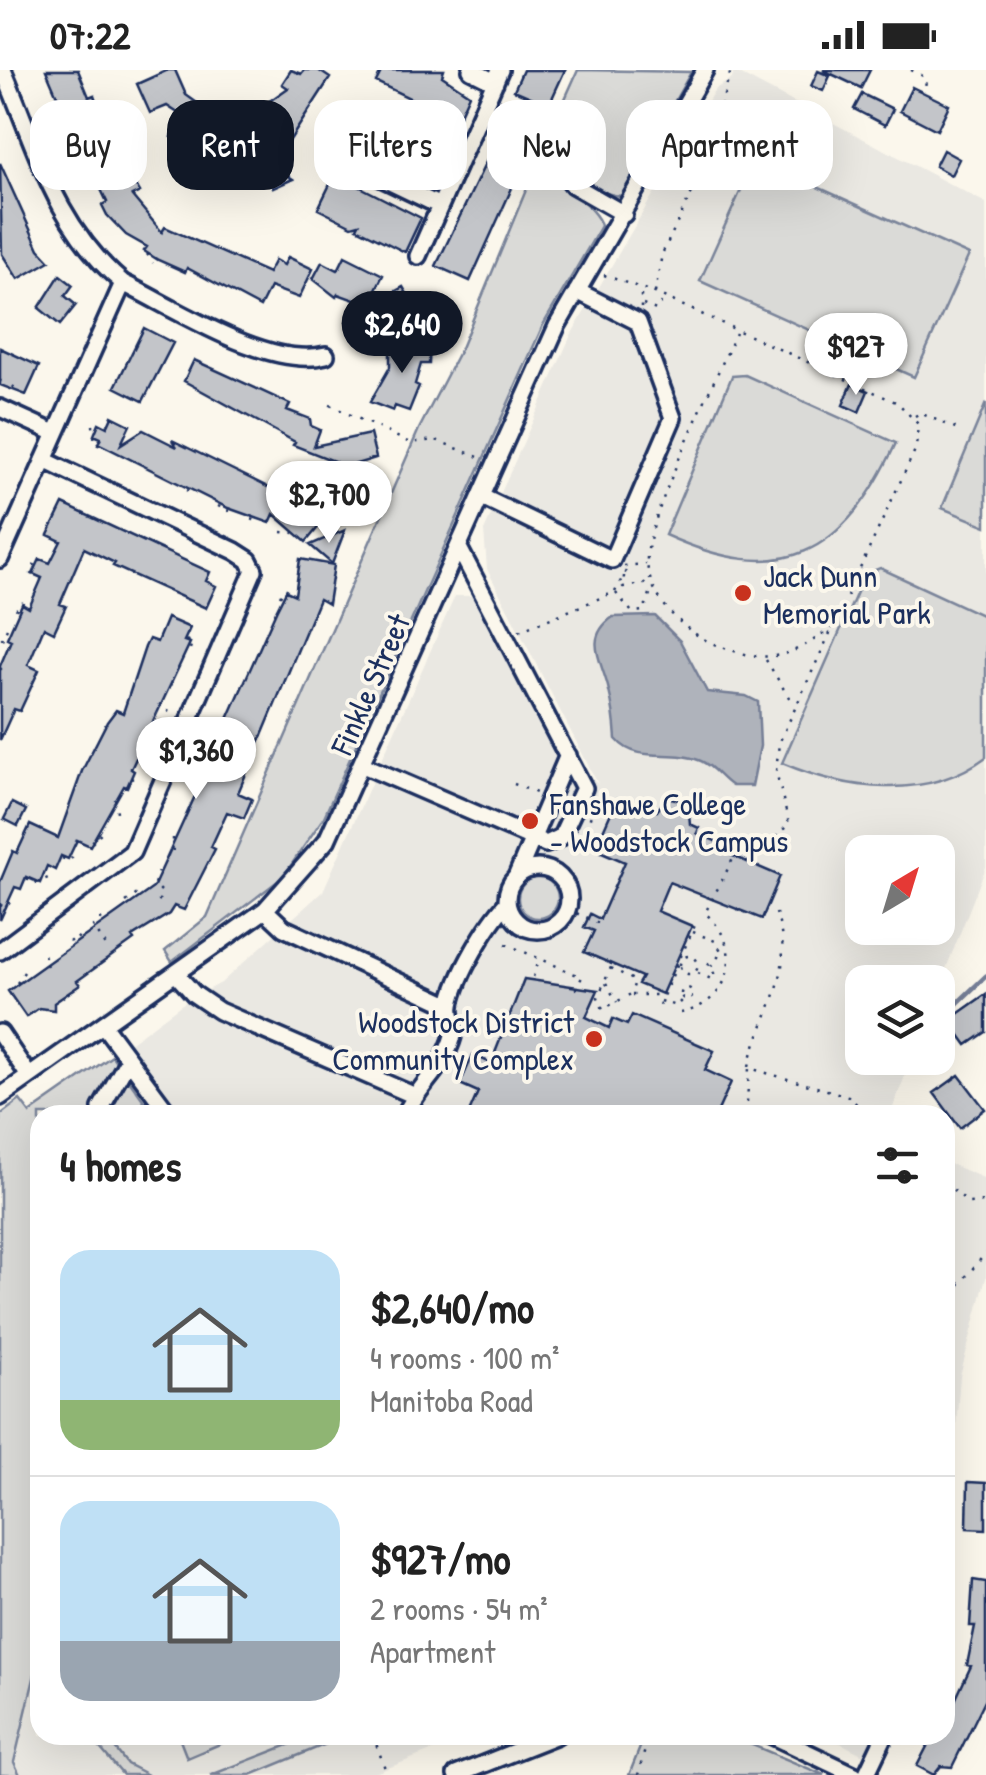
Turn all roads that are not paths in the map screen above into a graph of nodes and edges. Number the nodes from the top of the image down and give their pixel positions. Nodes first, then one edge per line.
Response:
1 (3, 70) edge
2 (471, 70) edge
3 (704, 70) edge
4 (497, 76) edge
5 (483, 110) junction
6 (407, 190) edge
7 (440, 206) junction
8 (624, 214) junction
9 (418, 256) dead end
10 (123, 283) junction
11 (577, 291) junction
12 (326, 355) dead end
13 (0, 408) edge
14 (55, 433) junction
15 (44, 460) junction
16 (482, 498) junction
17 (459, 548) junction
18 (0, 558) edge
19 (568, 755) junction
20 (364, 765) junction
21 (532, 840) junction
22 (517, 875) junction
23 (507, 902) junction
24 (265, 910) junction
25 (0, 950) edge
26 (177, 974) junction
27 (450, 1006) junction
28 (104, 1026) junction
29 (0, 1033) edge
30 (128, 1060) junction
31 (29, 1076) junction
32 (413, 1095) junction
33 (0, 1097) edge
34 (103, 1105) edge
35 (162, 1105) edge
36 (409, 1105) edge
37 (532, 1745) edge
38 (792, 1745) edge
39 (880, 1745) edge
40 (456, 1775) edge
41 (856, 1775) edge
42 (866, 1775) edge

1 - 10 street
2 - 4 street
3 - 8 street, Finkle Street
4 - 5 street
5 - 7 street
5 - 8 street
6 - 7 street
7 - 9 street
8 - 11 street, Finkle Street
10 - 12 street
10 - 14 street
11 - 16 street, Finkle Street
11 - 16 street
13 - 14 street
14 - 15 street
15 - 18 street
15 - 25 street
16 - 17 street, Finkle Street
17 - 19 street
17 - 20 street, Finkle Street
19 - 21 street
19 - 21 street
20 - 21 street
20 - 24 street, Finkle Street
21 - 22 street
22 - 23 street
22 - 23 street
23 - 27 street
24 - 26 street, Finkle Street
24 - 27 street
26 - 28 street, Finkle Street
26 - 32 street
27 - 32 street
28 - 30 street
28 - 31 street, Finkle Street
29 - 31 street
30 - 34 street
30 - 35 street
31 - 33 street, Finkle Street
32 - 36 street
37 - 40 street
38 - 41 street
39 - 42 street

